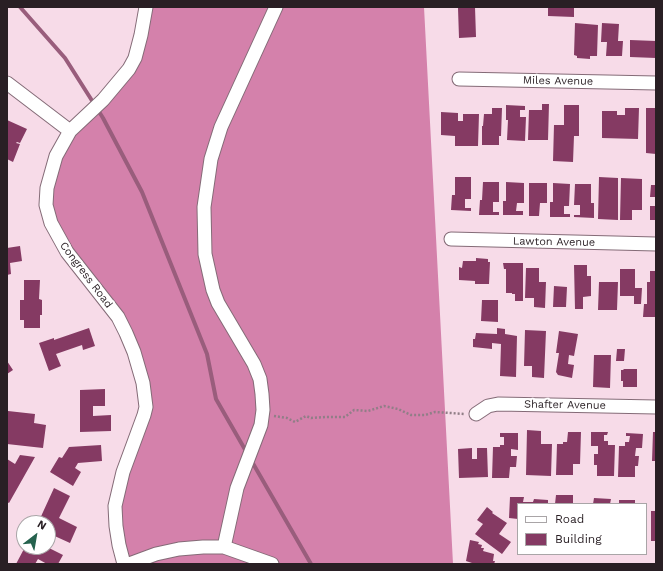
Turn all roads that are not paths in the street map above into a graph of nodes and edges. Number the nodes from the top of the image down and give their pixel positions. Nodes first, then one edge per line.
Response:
1 (146, 7) edge
2 (276, 7) edge
3 (459, 79) dead end
4 (7, 83) edge
5 (656, 84) edge
6 (70, 131) junction
7 (451, 239) dead end
8 (656, 244) edge
9 (656, 407) edge
10 (476, 414) road end
11 (224, 547) junction
12 (124, 564) edge
13 (129, 564) edge
14 (272, 564) edge

1 - 6 street, Congress Road
2 - 11 street
3 - 5 street, Miles Avenue
4 - 6 street
6 - 12 street, Congress Road
7 - 8 street, Lawton Avenue
9 - 10 street, Shafter Avenue
11 - 13 street
11 - 14 street

